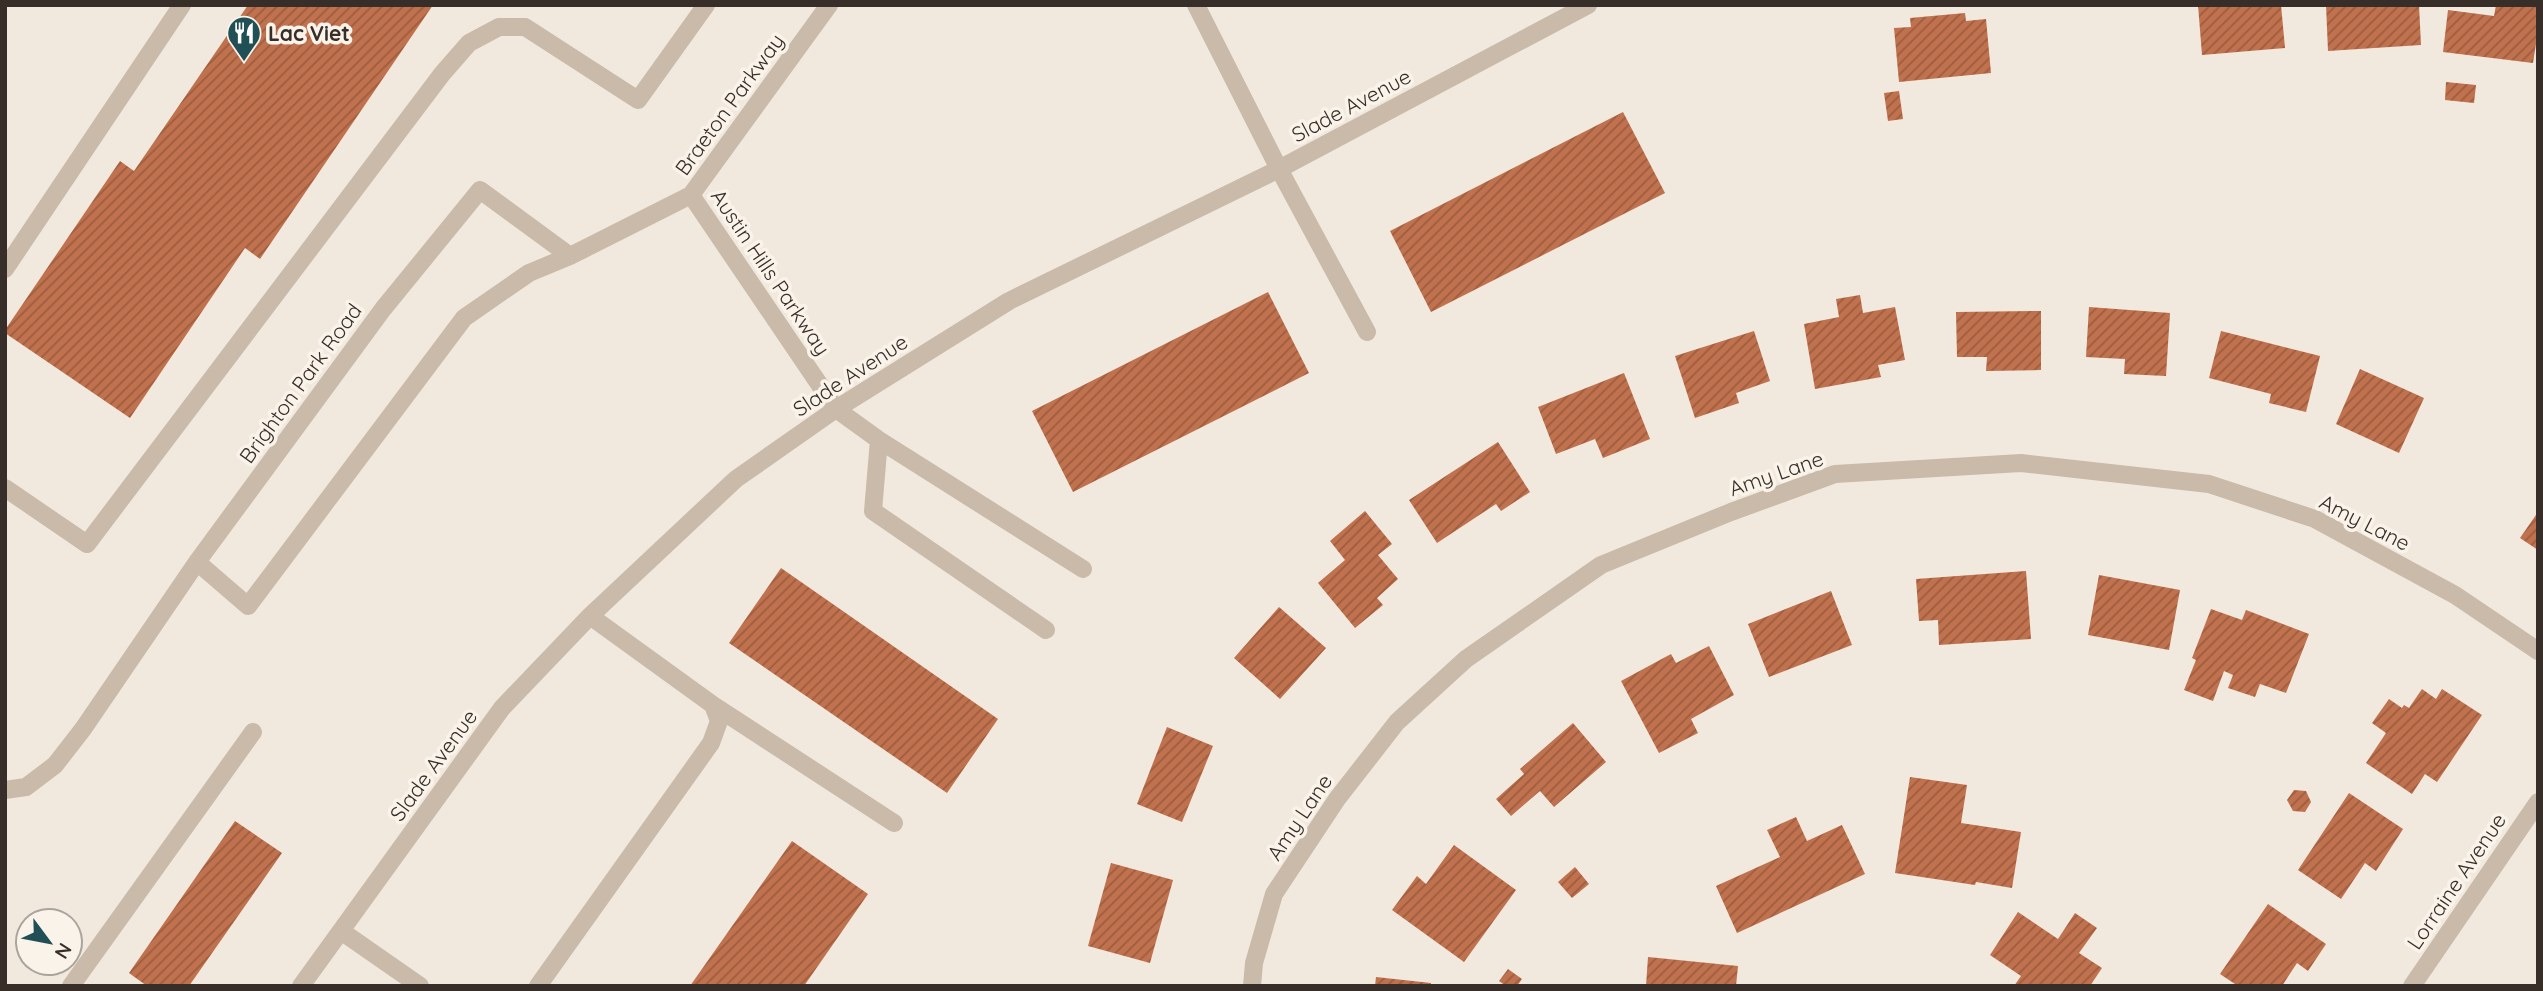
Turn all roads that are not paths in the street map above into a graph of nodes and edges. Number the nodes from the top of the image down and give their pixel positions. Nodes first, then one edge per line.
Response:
1 (181, 5) edge
2 (706, 5) edge
3 (829, 5) edge
4 (1196, 5) edge
5 (1588, 5) edge
6 (1279, 169) junction
7 (691, 195) junction
8 (570, 256) junction
9 (5, 268) edge
10 (1367, 332) dead end
11 (836, 409) junction
12 (879, 439) junction
13 (5, 488) edge
14 (197, 562) junction
15 (1083, 569) dead end
16 (590, 616) junction
17 (1046, 630) dead end
18 (2538, 651) edge
19 (713, 705) junction
20 (253, 732) dead end
21 (5, 790) edge
22 (2538, 802) edge
23 (894, 823) dead end
24 (341, 931) junction
25 (71, 986) edge
26 (301, 986) edge
27 (420, 986) edge
28 (538, 986) edge
29 (1252, 986) edge
30 (2412, 986) edge

1 - 9 street
2 - 13 street
3 - 7 street, Braeton Parkway
4 - 6 street
5 - 6 street, Slade Avenue
6 - 10 street
6 - 11 street, Slade Avenue
7 - 8 street
7 - 11 street, Austin Hills Parkway
8 - 14 street
8 - 14 street, Brighton Park Road
11 - 12 street
11 - 16 street, Slade Avenue
12 - 15 street
12 - 17 street
14 - 21 street, Brighton Park Road
16 - 19 street
16 - 24 street, Slade Avenue
18 - 29 street, Amy Lane
19 - 23 street
19 - 28 street
20 - 25 street
22 - 30 street, Lorraine Avenue
24 - 26 street, Slade Avenue
24 - 27 street

